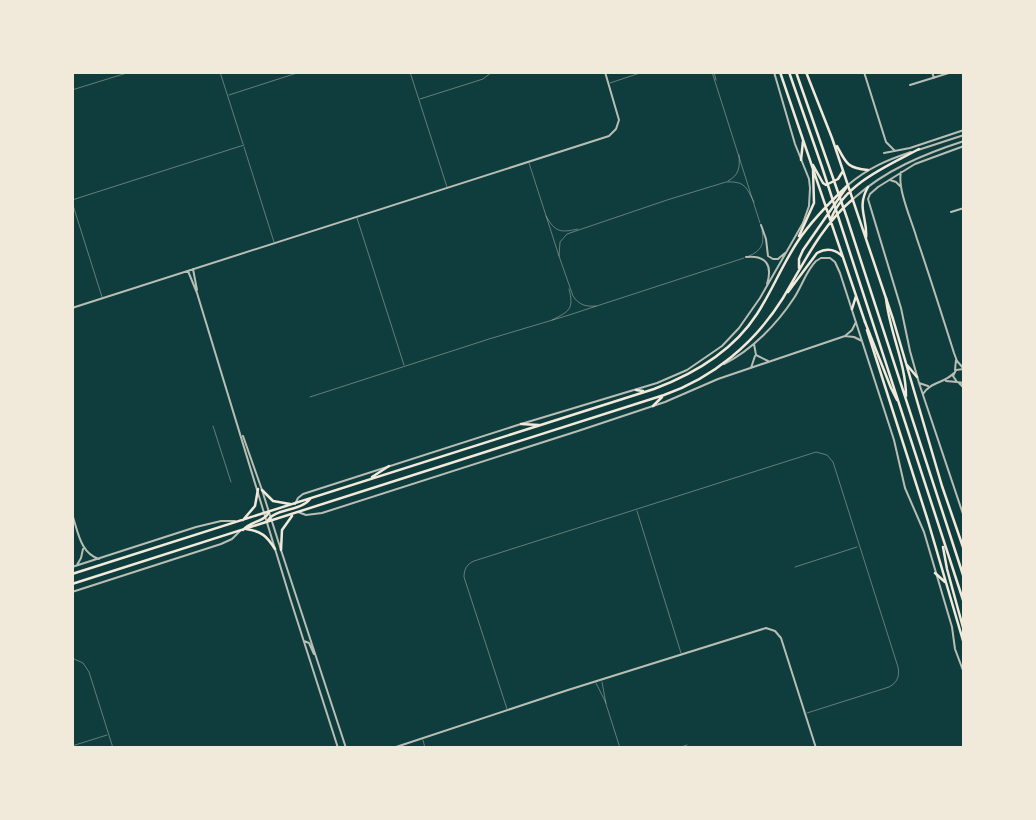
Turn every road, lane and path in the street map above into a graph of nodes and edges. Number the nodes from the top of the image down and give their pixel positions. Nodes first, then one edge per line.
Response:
1 (130, 72) edge
2 (220, 72) edge
3 (300, 72) edge
4 (410, 72) edge
5 (492, 72) edge
6 (605, 72) edge
7 (643, 72) edge
8 (713, 72) edge
9 (774, 72) edge
10 (780, 72) edge
11 (789, 72) edge
12 (796, 72) edge
13 (806, 72) edge
14 (864, 72) edge
15 (932, 72) edge
16 (952, 72) edge
17 (934, 78) junction
18 (608, 84) junction
19 (910, 85) dead end
20 (72, 90) edge
21 (228, 95) junction
22 (419, 99) junction
23 (964, 130) edge
24 (964, 135) edge
25 (832, 138) junction
26 (804, 140) junction
27 (964, 141) edge
28 (886, 142) junction
29 (244, 145) junction
30 (964, 146) edge
31 (920, 149) junction
32 (938, 150) junction
33 (895, 151) junction
34 (738, 152) junction
35 (940, 154) junction
36 (801, 160) junction
37 (529, 162) junction
38 (812, 164) junction
39 (868, 170) junction
40 (843, 171) junction
41 (901, 172) junction
42 (889, 180) junction
43 (726, 182) junction
44 (848, 184) junction
45 (868, 187) junction
46 (447, 188) junction
47 (901, 188) junction
48 (850, 192) junction
49 (853, 199) junction
50 (72, 201) edge
51 (754, 203) junction
52 (826, 206) junction
53 (964, 208) edge
54 (951, 212) dead end
55 (828, 213) junction
56 (545, 214) junction
57 (357, 217) junction
58 (831, 221) junction
59 (761, 225) junction
60 (582, 228) junction
61 (866, 240) junction
62 (797, 242) junction
63 (275, 243) junction
64 (788, 249) junction
65 (558, 256) junction
66 (746, 257) junction
67 (844, 259) junction
68 (193, 269) junction
69 (799, 270) junction
70 (188, 271) junction
71 (568, 285) junction
72 (766, 288) junction
73 (197, 293) junction
74 (856, 295) junction
75 (783, 297) junction
76 (103, 298) junction
77 (886, 298) junction
78 (598, 306) junction
79 (72, 308) edge
80 (852, 309) junction
81 (551, 321) junction
82 (856, 321) junction
83 (865, 322) junction
84 (845, 336) junction
85 (754, 343) junction
86 (863, 343) junction
87 (756, 355) junction
88 (955, 357) junction
89 (770, 361) junction
90 (906, 364) junction
91 (404, 366) junction
92 (719, 366) junction
93 (751, 368) junction
94 (964, 369) edge
95 (954, 372) junction
96 (917, 377) junction
97 (944, 381) junction
98 (958, 382) junction
99 (964, 382) edge
100 (918, 383) junction
101 (930, 386) junction
102 (964, 388) edge
103 (636, 390) junction
104 (644, 392) junction
105 (664, 395) junction
106 (923, 396) junction
107 (310, 397) dead end
108 (906, 400) junction
109 (900, 403) junction
110 (652, 406) junction
111 (520, 424) junction
112 (540, 425) junction
113 (213, 426) dead end
114 (241, 434) junction
115 (389, 466) junction
116 (369, 479) junction
117 (231, 482) dead end
118 (258, 489) junction
119 (262, 490) junction
120 (310, 499) junction
121 (294, 504) junction
122 (636, 509) junction
123 (269, 512) junction
124 (296, 513) junction
125 (72, 514) edge
126 (265, 514) junction
127 (271, 517) junction
128 (964, 517) edge
129 (73, 518) edge
130 (266, 518) junction
131 (243, 520) junction
132 (272, 521) junction
133 (237, 522) junction
134 (267, 522) junction
135 (242, 530) junction
136 (943, 541) junction
137 (83, 546) junction
138 (859, 546) junction
139 (275, 549) junction
140 (280, 550) junction
141 (964, 550) edge
142 (100, 559) junction
143 (958, 561) junction
144 (76, 566) junction
145 (72, 567) edge
146 (795, 567) dead end
147 (964, 569) edge
148 (935, 573) junction
149 (72, 574) edge
150 (964, 578) edge
151 (945, 582) junction
152 (72, 584) edge
153 (72, 592) edge
154 (964, 603) edge
155 (964, 631) edge
156 (304, 640) junction
157 (964, 644) edge
158 (682, 655) junction
159 (72, 658) edge
160 (318, 663) junction
161 (964, 673) edge
162 (601, 680) junction
163 (596, 682) junction
164 (606, 704) junction
165 (507, 710) junction
166 (806, 714) junction
167 (109, 734) junction
168 (422, 738) junction
169 (687, 745) dead end
170 (72, 746) edge
171 (113, 748) edge
172 (338, 748) edge
173 (346, 748) edge
174 (393, 748) edge
175 (425, 748) edge
176 (620, 748) edge
177 (678, 748) edge
178 (816, 748) edge

1 - 20 lane
2 - 21 lane
3 - 21 lane
4 - 22 lane
5 - 22 lane
6 - 18 street
7 - 18 lane
8 - 34 lane
9 - 36 street
10 - 26 main road
11 - 109 main road
12 - 108 main road
13 - 25 main road
14 - 28 street
15 - 17 street
16 - 17 street
17 - 19 street
18 - 37 street
21 - 29 lane
22 - 46 lane
23 - 33 street
24 - 31 street
25 - 39 main road
25 - 40 main road
26 - 36 main road
26 - 38 main road
27 - 32 street
28 - 33 street
28 - 33 street
29 - 50 lane
29 - 63 lane
30 - 35 street
31 - 39 street
31 - 48 main road
32 - 35 street
32 - 45 street
34 - 43 lane
34 - 51 lane
35 - 41 street
36 - 64 street
37 - 46 street
37 - 56 lane
38 - 40 main road
38 - 52 main road
38 - 62 main road
39 - 44 street
40 - 44 main road
41 - 42 street
41 - 47 street
42 - 47 street
42 - 96 street
43 - 51 lane
43 - 60 lane
44 - 48 main road
44 - 52 main road
44 - 55 main road
45 - 49 street
45 - 61 main road
46 - 57 street
47 - 88 street
48 - 49 main road
48 - 58 main road
49 - 58 main road
49 - 61 main road
50 - 76 lane
51 - 59 lane
52 - 55 main road
52 - 62 main road
53 - 54 street
55 - 58 main road
55 - 69 main road
56 - 60 lane
56 - 65 lane
57 - 63 street
57 - 91 lane
58 - 67 main road
58 - 69 main road
59 - 64 street
59 - 66 lane
60 - 65 lane
61 - 77 main road
62 - 104 main road
63 - 68 street
64 - 72 street
65 - 71 lane
66 - 72 street
66 - 78 lane
67 - 74 main road
67 - 75 main road
68 - 70 street
68 - 73 street
69 - 75 main road
70 - 73 street
70 - 76 street
71 - 78 lane
71 - 81 lane
72 - 103 street
73 - 114 street
74 - 80 main road
74 - 83 main road
75 - 92 main road
76 - 79 street
77 - 90 main road
77 - 108 main road
78 - 81 lane
80 - 82 street
80 - 85 street
81 - 91 lane
82 - 84 street
82 - 86 street
83 - 109 main road
83 - 151 main road
84 - 86 street
84 - 89 street
85 - 87 street
85 - 92 street
86 - 148 street
87 - 89 street
87 - 93 street
88 - 94 street
88 - 95 street
89 - 93 street
90 - 96 main road
90 - 141 main road
91 - 107 lane
92 - 105 main road
93 - 110 street
94 - 95 street
95 - 97 street
95 - 98 street
96 - 100 street
97 - 98 street
97 - 101 street
98 - 99 street
98 - 102 street
100 - 101 street
100 - 106 street
101 - 106 street
103 - 104 main road
103 - 111 street
104 - 112 main road
105 - 110 main road
105 - 124 main road
106 - 128 street
108 - 143 main road
109 - 136 main road
110 - 124 street
111 - 112 main road
111 - 115 street
112 - 116 main road
113 - 117 lane
114 - 118 street
114 - 119 street
115 - 116 main road
115 - 121 street
116 - 120 main road
118 - 126 street
118 - 131 main road
119 - 121 main road
119 - 123 street
120 - 121 main road
120 - 127 main road
121 - 123 main road
122 - 138 lane
122 - 158 lane
122 - 165 lane
123 - 126 main road
123 - 127 street
123 - 130 main road
124 - 132 main road
124 - 140 main road
125 - 129 street
126 - 130 street
126 - 131 main road
127 - 132 street
127 - 134 main road
129 - 137 street
130 - 134 street
130 - 135 main road
131 - 133 main road
132 - 134 main road
132 - 140 street
133 - 142 street
133 - 149 main road
134 - 135 main road
134 - 139 street
135 - 139 main road
135 - 152 main road
135 - 153 street
136 - 154 main road
136 - 155 main road
137 - 142 street
137 - 144 street
138 - 146 lane
138 - 166 lane
139 - 156 street
140 - 160 street
142 - 144 street
143 - 147 main road
143 - 150 main road
144 - 145 street
148 - 151 main road
148 - 161 street
151 - 157 main road
156 - 160 street
156 - 172 street
158 - 162 street
158 - 166 street
159 - 167 lane
160 - 173 street
162 - 163 street
162 - 164 lane
163 - 164 lane
163 - 165 street
164 - 176 lane
165 - 168 street
166 - 178 street
167 - 170 lane
167 - 171 lane
168 - 174 street
168 - 175 lane
169 - 177 lane

